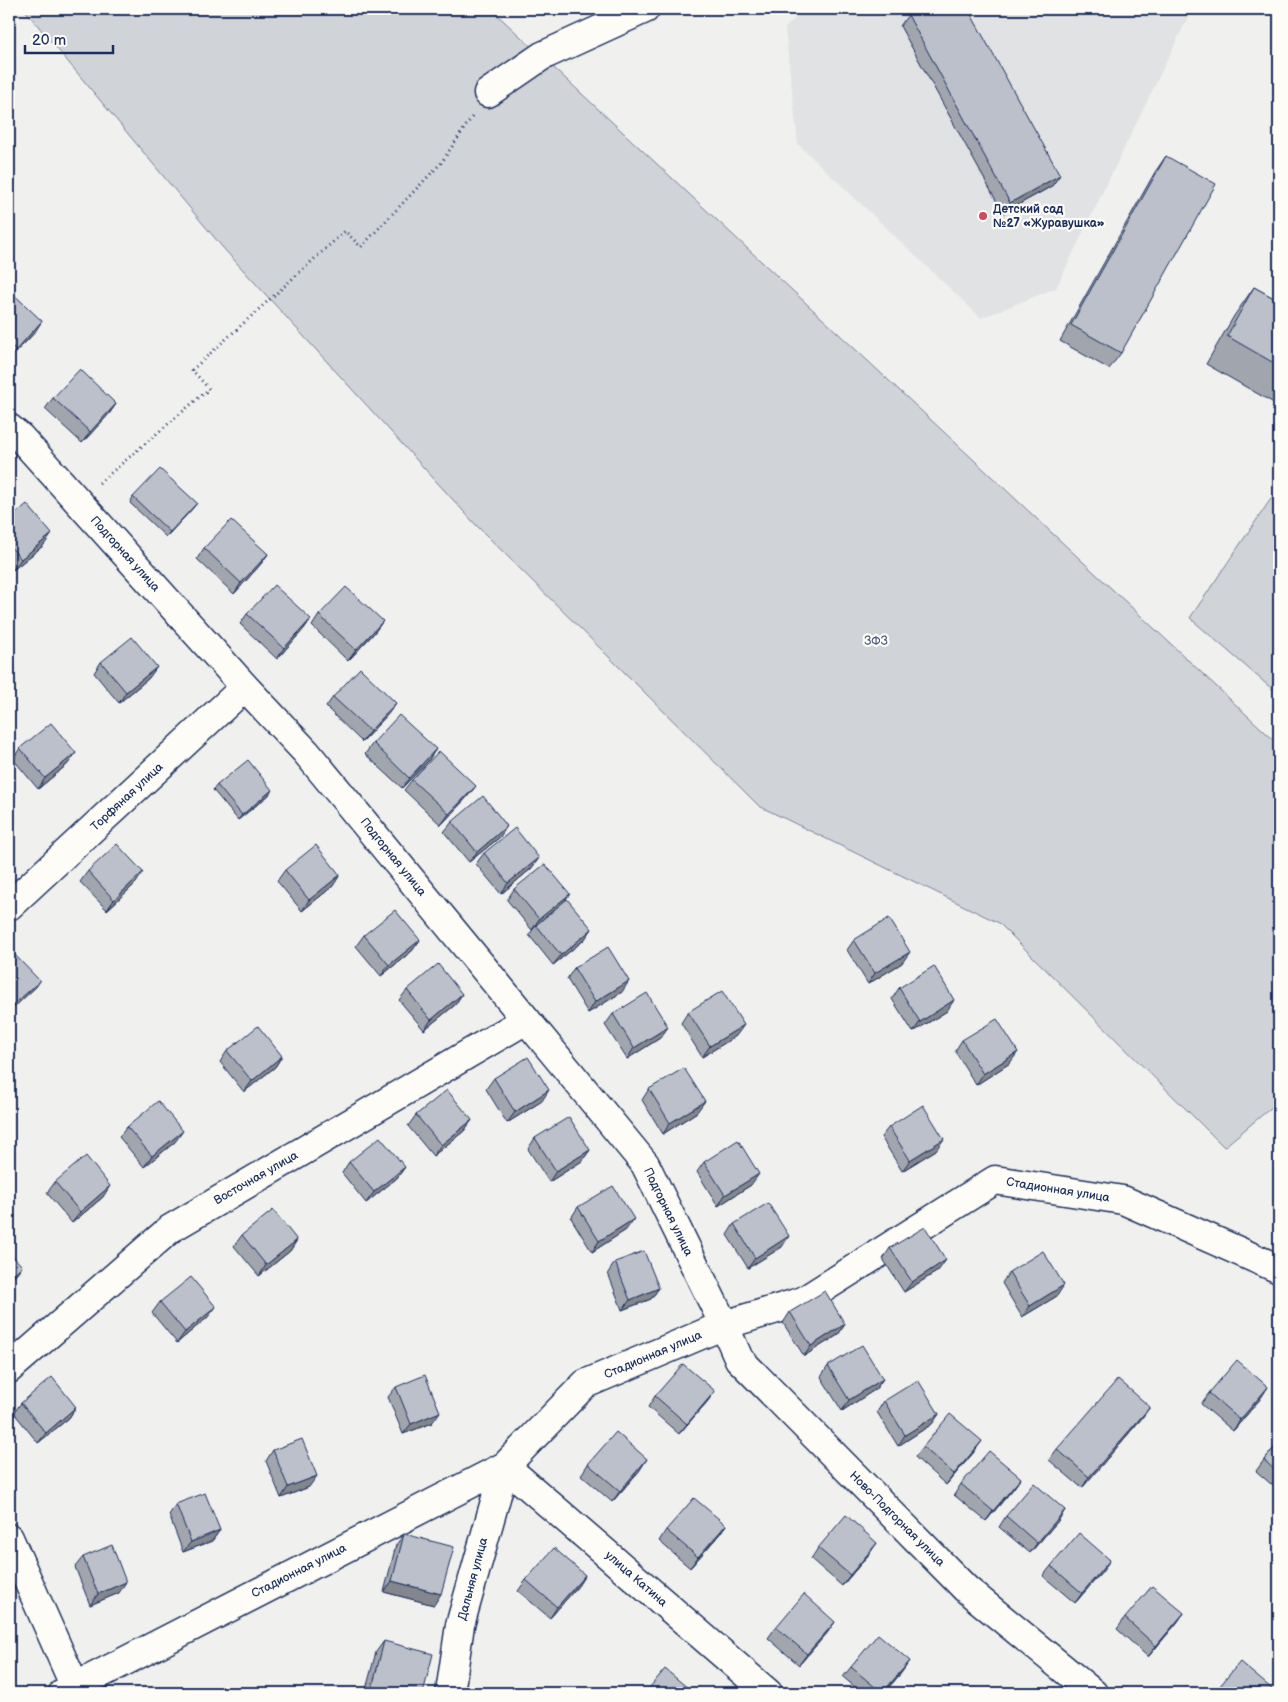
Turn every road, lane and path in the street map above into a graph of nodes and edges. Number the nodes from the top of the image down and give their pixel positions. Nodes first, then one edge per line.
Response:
1 (644, 9) edge
2 (488, 93) joint
3 (9, 428) edge
4 (97, 486) dead end
5 (244, 687) junction
6 (9, 906) edge
7 (526, 1020) junction
8 (1279, 1269) edge
9 (724, 1325) junction
10 (9, 1369) edge
11 (505, 1466) junction
12 (9, 1538) edge
13 (69, 1690) edge
14 (450, 1693) edge
15 (768, 1693) edge
16 (1093, 1693) edge

1 - 2 street
2 - 4 path
3 - 5 street, Подгорная улица
5 - 6 street, Торфяная улица
5 - 7 street, Подгорная улица
7 - 9 street, Подгорная улица
7 - 10 street, Восточная улица
8 - 9 street, Стадионная улица
9 - 11 street, Стадионная улица
9 - 16 street, Ново-Подгорная улица
11 - 13 street, Стадионная улица
11 - 14 street, Дальняя улица
11 - 15 street, улица Катина
12 - 13 street

